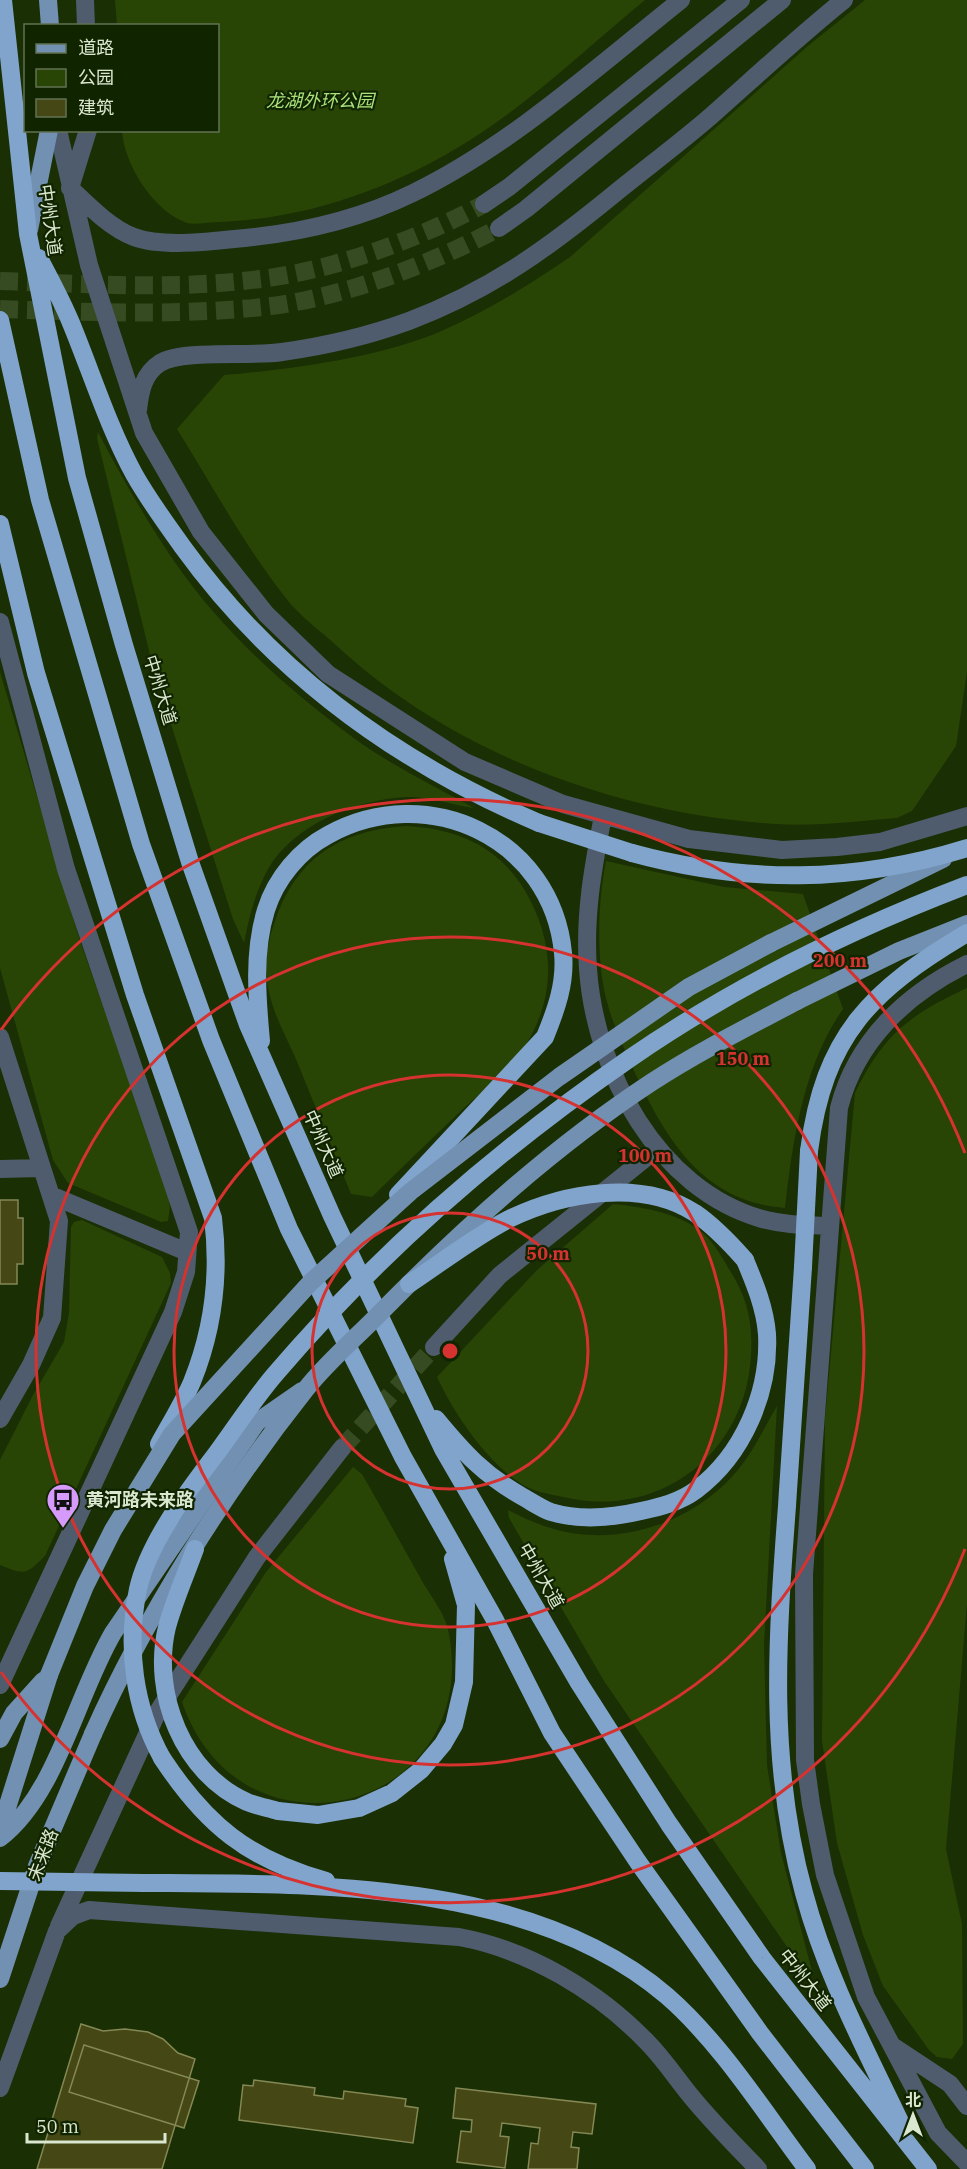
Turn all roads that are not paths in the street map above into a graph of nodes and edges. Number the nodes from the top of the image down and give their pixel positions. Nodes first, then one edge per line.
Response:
1 (3, 0) edge
2 (48, 0) edge
3 (85, 0) edge
4 (681, 0) edge
5 (741, 0) edge
6 (782, 0) edge
7 (844, 0) edge
8 (50, 24) edge
9 (86, 24) edge
10 (49, 132) edge
11 (58, 132) edge
12 (87, 132) edge
13 (70, 188) junction
14 (484, 204) tunnel mouth
15 (499, 228) tunnel mouth
16 (28, 234) junction
17 (0, 320) edge
18 (137, 412) junction
19 (0, 524) edge
20 (0, 622) edge
21 (603, 816) junction
22 (967, 816) edge
23 (967, 849) edge
24 (967, 885) edge
25 (967, 924) edge
26 (967, 933) edge
27 (967, 964) edge
28 (0, 1037) edge
29 (263, 1058) junction
30 (658, 1148) junction
31 (0, 1168) edge
32 (42, 1168) junction
33 (53, 1196) junction
34 (829, 1226) junction
35 (355, 1242) junction
36 (187, 1252) junction
37 (409, 1284) junction
38 (434, 1347) tunnel mouth
39 (308, 1387) junction
40 (417, 1396) junction
41 (0, 1419) edge
42 (342, 1448) tunnel mouth
43 (113, 1530) junction
44 (445, 1532) junction
45 (195, 1549) junction
46 (49, 1675) junction
47 (0, 1685) edge
48 (0, 1739) edge
49 (0, 1830) edge
50 (0, 1838) edge
51 (0, 1881) edge
52 (362, 1891) junction
53 (57, 1931) junction
54 (0, 1979) edge
55 (894, 2047) junction
56 (0, 2088) edge
57 (967, 2106) edge
58 (940, 2135) junction
59 (922, 2162) edge
60 (967, 2163) edge
61 (758, 2169) edge
62 (807, 2169) edge
63 (865, 2169) edge
64 (957, 2169) edge

1 - 16 highway, 中州大道
2 - 8 main road
3 - 9 street
4 - 13 street
5 - 14 street
6 - 15 street
7 - 18 street
10 - 16 main road
11 - 13 street
12 - 13 street
13 - 18 street
16 - 23 highway, bridge
16 - 29 highway, 中州大道
17 - 44 highway
18 - 21 street
19 - 43 highway, bridge
20 - 36 street
21 - 22 street
21 - 30 street
23 - 35 main road, bridge
24 - 52 highway, bridge
25 - 37 main road, bridge
26 - 59 highway, bridge
27 - 34 street
28 - 32 street
29 - 35 highway, bridge
29 - 40 highway, 中州大道
30 - 34 street
30 - 38 street
31 - 32 street
32 - 33 street
33 - 36 street
33 - 41 street
34 - 55 street
35 - 43 main road, bridge
36 - 47 street
37 - 39 main road, bridge
37 - 40 highway, bridge
39 - 45 main road, 未来路, bridge
39 - 50 main road, bridge
40 - 59 highway, 中州大道
42 - 53 street
43 - 46 main road, bridge
44 - 45 highway, bridge
44 - 63 highway
45 - 54 main road, 未来路, bridge
46 - 48 main road
46 - 49 main road
51 - 52 highway, bridge
52 - 62 highway
53 - 56 street
53 - 61 street
55 - 57 street
55 - 58 street
58 - 60 street
58 - 64 street

